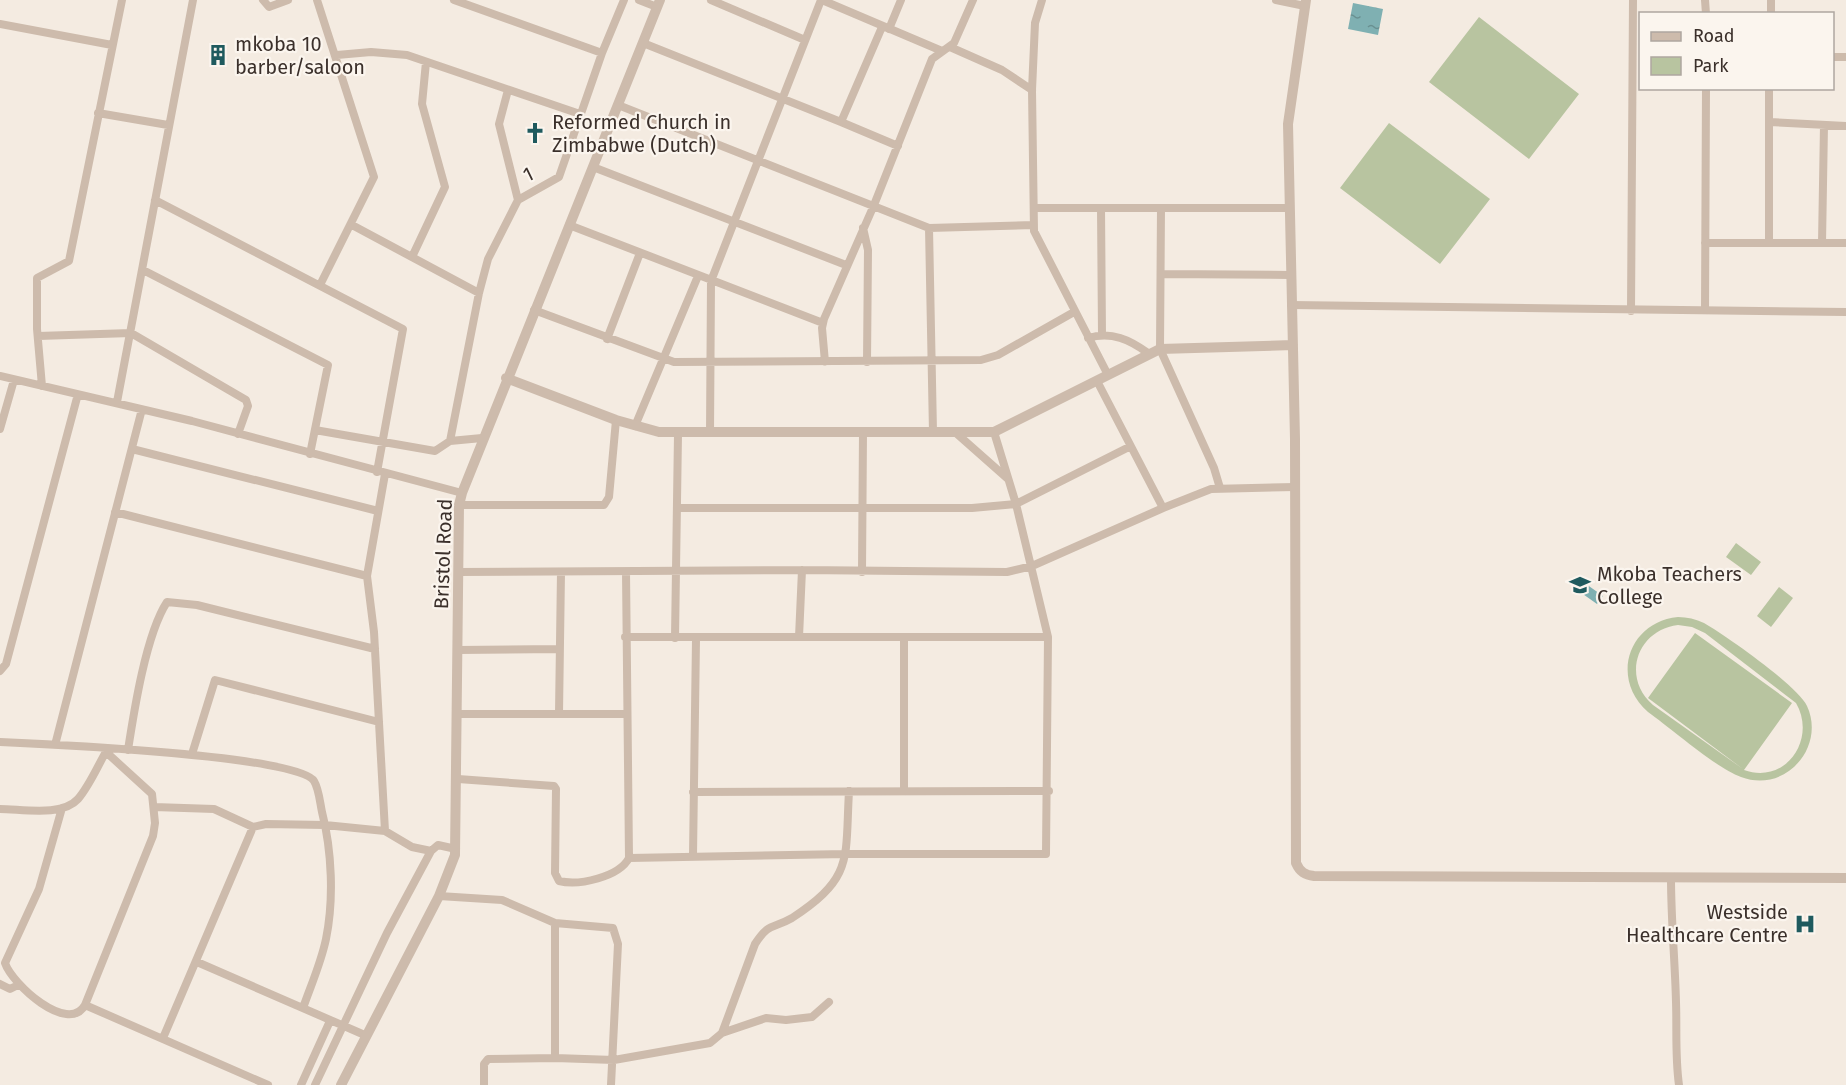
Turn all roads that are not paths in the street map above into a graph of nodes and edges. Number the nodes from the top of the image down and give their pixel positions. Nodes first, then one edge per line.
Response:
1 (122, 0) edge
2 (193, 0) edge
3 (263, 0) edge
4 (288, 0) edge
5 (317, 0) edge
6 (454, 0) edge
7 (624, 0) edge
8 (639, 0) edge
9 (711, 0) edge
10 (822, 0) edge
11 (901, 0) edge
12 (973, 0) edge
13 (1042, 0) edge
14 (1276, 0) edge
15 (1633, 0) edge
16 (1306, 3) edge
17 (659, 4) edge
18 (0, 24) edge
19 (885, 28) junction
20 (805, 40) junction
21 (643, 43) junction
22 (112, 45) junction
23 (950, 47) junction
24 (942, 51) junction
25 (602, 53) junction
26 (337, 55) junction
27 (1637, 56) edge
28 (426, 62) junction
29 (508, 90) junction
30 (1032, 90) junction
31 (1706, 90) edge
32 (1769, 90) edge
33 (782, 99) junction
34 (618, 105) junction
35 (98, 113) junction
36 (580, 114) junction
37 (841, 122) junction
38 (1770, 122) junction
39 (168, 124) junction
40 (1824, 125) junction
41 (1846, 126) edge
42 (898, 146) junction
43 (758, 159) junction
44 (593, 167) junction
45 (155, 200) junction
46 (518, 200) junction
47 (874, 205) junction
48 (1035, 208) junction
49 (1101, 208) junction
50 (1161, 208) junction
51 (1289, 208) junction
52 (734, 221) junction
53 (352, 225) junction
54 (569, 225) junction
55 (1034, 225) junction
56 (863, 228) junction
57 (929, 228) junction
58 (1769, 242) junction
59 (1705, 243) junction
60 (1821, 243) junction
61 (1846, 243) edge
62 (640, 253) junction
63 (412, 257) junction
64 (846, 265) junction
65 (143, 270) junction
66 (1162, 274) junction
67 (1291, 275) junction
68 (698, 276) junction
69 (711, 281) junction
70 (320, 285) junction
71 (479, 293) junction
72 (1291, 305) junction
73 (534, 310) junction
74 (1631, 310) junction
75 (1705, 310) junction
76 (1074, 312) junction
77 (1846, 312) edge
78 (822, 323) junction
79 (131, 333) junction
80 (1102, 335) junction
81 (38, 336) junction
82 (1088, 338) junction
83 (607, 339) junction
84 (1293, 345) junction
85 (1160, 348) junction
86 (1149, 353) junction
87 (662, 360) junction
88 (825, 362) junction
89 (867, 362) junction
90 (932, 362) junction
91 (711, 363) junction
92 (1108, 375) junction
93 (0, 376) edge
94 (506, 378) junction
95 (14, 380) junction
96 (1096, 381) junction
97 (42, 386) junction
98 (78, 394) junction
99 (117, 402) junction
100 (142, 409) junction
101 (616, 420) junction
102 (635, 426) junction
103 (0, 429) edge
104 (315, 430) junction
105 (863, 432) junction
106 (933, 432) junction
107 (994, 432) junction
108 (710, 433) junction
109 (956, 433) junction
110 (238, 434) junction
111 (678, 434) junction
112 (482, 438) junction
113 (382, 440) junction
114 (450, 441) junction
115 (1129, 447) junction
116 (132, 449) junction
117 (310, 454) junction
118 (381, 473) junction
119 (1009, 480) junction
120 (1294, 487) junction
121 (1220, 488) junction
122 (462, 493) junction
123 (1016, 504) junction
124 (459, 505) junction
125 (677, 508) junction
126 (862, 508) junction
127 (1163, 508) junction
128 (378, 511) junction
129 (115, 512) junction
130 (1032, 566) junction
131 (802, 570) junction
132 (458, 572) junction
133 (561, 572) junction
134 (626, 572) junction
135 (676, 572) junction
136 (862, 572) junction
137 (367, 576) junction
138 (625, 637) junction
139 (799, 637) junction
140 (904, 637) junction
141 (1048, 637) junction
142 (675, 638) junction
143 (696, 639) junction
144 (559, 649) junction
145 (375, 650) junction
146 (458, 650) junction
147 (0, 671) edge
148 (559, 713) junction
149 (457, 714) junction
150 (625, 714) junction
151 (379, 722) junction
152 (0, 742) edge
153 (55, 745) junction
154 (128, 750) junction
155 (106, 751) junction
156 (192, 754) junction
157 (458, 779) junction
158 (849, 791) junction
159 (904, 791) junction
160 (1048, 791) junction
161 (693, 792) junction
162 (62, 807) junction
163 (154, 807) junction
164 (0, 809) edge
165 (325, 825) junction
166 (252, 827) junction
167 (385, 831) junction
168 (456, 849) junction
169 (431, 851) junction
170 (846, 854) junction
171 (693, 856) junction
172 (629, 858) junction
173 (1671, 878) junction
174 (1846, 878) edge
175 (439, 896) junction
176 (555, 923) junction
177 (197, 962) junction
178 (0, 984) edge
179 (18, 985) junction
180 (830, 1002) dead end
181 (85, 1005) junction
182 (303, 1008) junction
183 (330, 1021) junction
184 (343, 1027) junction
185 (722, 1033) junction
186 (367, 1036) junction
187 (163, 1038) junction
188 (555, 1058) junction
189 (614, 1060) junction
190 (268, 1085) edge
191 (301, 1085) edge
192 (315, 1085) edge
193 (341, 1085) edge
194 (484, 1085) edge
195 (611, 1085) edge
196 (1679, 1085) edge

1 - 22 street
2 - 39 street
3 - 4 street
5 - 26 street
6 - 25 street
7 - 25 street, 1
8 - 17 street
9 - 20 street
10 - 19 street
10 - 20 street
11 - 19 street
12 - 23 street
13 - 30 street
14 - 16 street
15 - 27 street
16 - 51 street
17 - 21 street, Bristol Road
18 - 22 street
19 - 24 street
19 - 37 street
20 - 33 street
21 - 33 street
21 - 34 street, Bristol Road
22 - 35 street
23 - 24 street
23 - 30 street
24 - 42 street
25 - 36 street, 1
26 - 28 street
26 - 53 street
27 - 74 street
28 - 29 street
28 - 63 street
29 - 36 street
29 - 46 street
30 - 48 street
31 - 59 street
32 - 38 street
33 - 37 street
33 - 43 street
34 - 43 street
34 - 44 street, Bristol Road
35 - 39 street
35 - 81 street
36 - 46 street, 1
37 - 42 street
38 - 40 street
38 - 58 street
39 - 45 street
40 - 41 street
40 - 60 street
42 - 47 street
43 - 47 street
43 - 52 street
44 - 52 street
44 - 54 street, Bristol Road
45 - 65 street
45 - 70 street
46 - 71 street
47 - 56 street
47 - 57 street
48 - 49 street
48 - 55 street
49 - 50 street
49 - 80 street
50 - 51 street
50 - 66 street
51 - 67 street
52 - 64 street
52 - 69 street
53 - 63 street
53 - 70 street
54 - 62 street
54 - 73 street, Bristol Road
55 - 57 street
55 - 76 street
56 - 64 street
56 - 89 street
57 - 90 street
58 - 59 street
58 - 60 street
59 - 75 street
60 - 61 street
62 - 68 street
62 - 83 street
63 - 71 street
64 - 78 street
65 - 79 street
65 - 104 street
66 - 67 street
66 - 85 street
67 - 72 street
68 - 69 street
68 - 87 street
69 - 78 street
69 - 91 street
70 - 113 street
71 - 114 street
72 - 74 street
72 - 84 street
73 - 83 street
73 - 94 street, Bristol Road
74 - 75 street
75 - 77 street
76 - 82 street
76 - 90 street
78 - 88 street
79 - 81 street
79 - 99 street
79 - 110 street
80 - 82 street
80 - 86 street
81 - 97 street
82 - 92 street
83 - 87 street
84 - 85 street
84 - 120 street
85 - 86 street
85 - 121 street
86 - 92 street
87 - 91 street
87 - 102 street
88 - 89 street
88 - 91 street
89 - 90 street
90 - 106 street
91 - 108 street
92 - 96 street
93 - 95 street
94 - 101 street
94 - 112 street, Bristol Road
95 - 97 street
95 - 103 street
96 - 107 street
96 - 115 street
97 - 98 street
98 - 99 street
98 - 147 street
99 - 100 street
100 - 110 street
100 - 116 street
101 - 102 street
101 - 124 street
102 - 111 street
104 - 113 street
104 - 117 street
105 - 106 street
105 - 108 street
105 - 126 street
106 - 109 street
107 - 109 street
107 - 119 street
108 - 111 street
109 - 119 street
110 - 117 street
111 - 125 street
112 - 114 street
112 - 122 street, Bristol Road
113 - 114 street
113 - 118 street
115 - 123 street
115 - 127 street
116 - 128 street
116 - 129 street
117 - 118 street
118 - 122 street
118 - 128 street
119 - 123 street
120 - 121 street
120 - 173 street
121 - 127 street
122 - 124 street, Bristol Road
123 - 126 street
123 - 130 street
124 - 132 street, Bristol Road
125 - 126 street
125 - 135 street
126 - 136 street
127 - 130 street
128 - 137 street
129 - 137 street
129 - 153 street
130 - 136 street
130 - 141 street
131 - 135 street
131 - 136 street
131 - 139 street
132 - 133 street
132 - 146 street, Bristol Road
133 - 134 street
133 - 144 street
134 - 135 street
134 - 138 street
135 - 142 street
137 - 145 street
138 - 142 street
138 - 150 street
139 - 140 street
139 - 143 street
140 - 141 street
140 - 159 street
141 - 160 street
142 - 143 street
143 - 161 street
144 - 146 street
144 - 148 street
145 - 151 street
145 - 154 street
146 - 149 street, Bristol Road
148 - 149 street
148 - 150 street
149 - 157 street, Bristol Road
150 - 172 street
151 - 156 street
151 - 167 street
152 - 153 street
153 - 155 street
154 - 155 street
154 - 156 street
155 - 162 street
155 - 163 street
156 - 165 street
157 - 168 street, Bristol Road
157 - 172 street
158 - 159 street
158 - 161 street
158 - 170 street
159 - 160 street
160 - 170 street
161 - 171 street
162 - 164 street
162 - 179 street
163 - 166 street
163 - 181 street
165 - 166 street
165 - 167 street
165 - 182 street
166 - 177 street
167 - 169 street
168 - 169 street
168 - 175 street, Bristol Road
169 - 184 street
170 - 171 street
170 - 185 street
171 - 172 street
173 - 174 street
173 - 196 street
175 - 176 street
175 - 186 street, Bristol Road
176 - 188 street
176 - 189 street
177 - 182 street
177 - 187 street
178 - 179 street
179 - 181 street
180 - 185 street
181 - 187 street
182 - 183 street
183 - 184 street
183 - 191 street
184 - 186 street
184 - 192 street
185 - 189 street
186 - 193 street, Bristol Road
187 - 190 street
188 - 189 street
188 - 194 street
189 - 195 street

